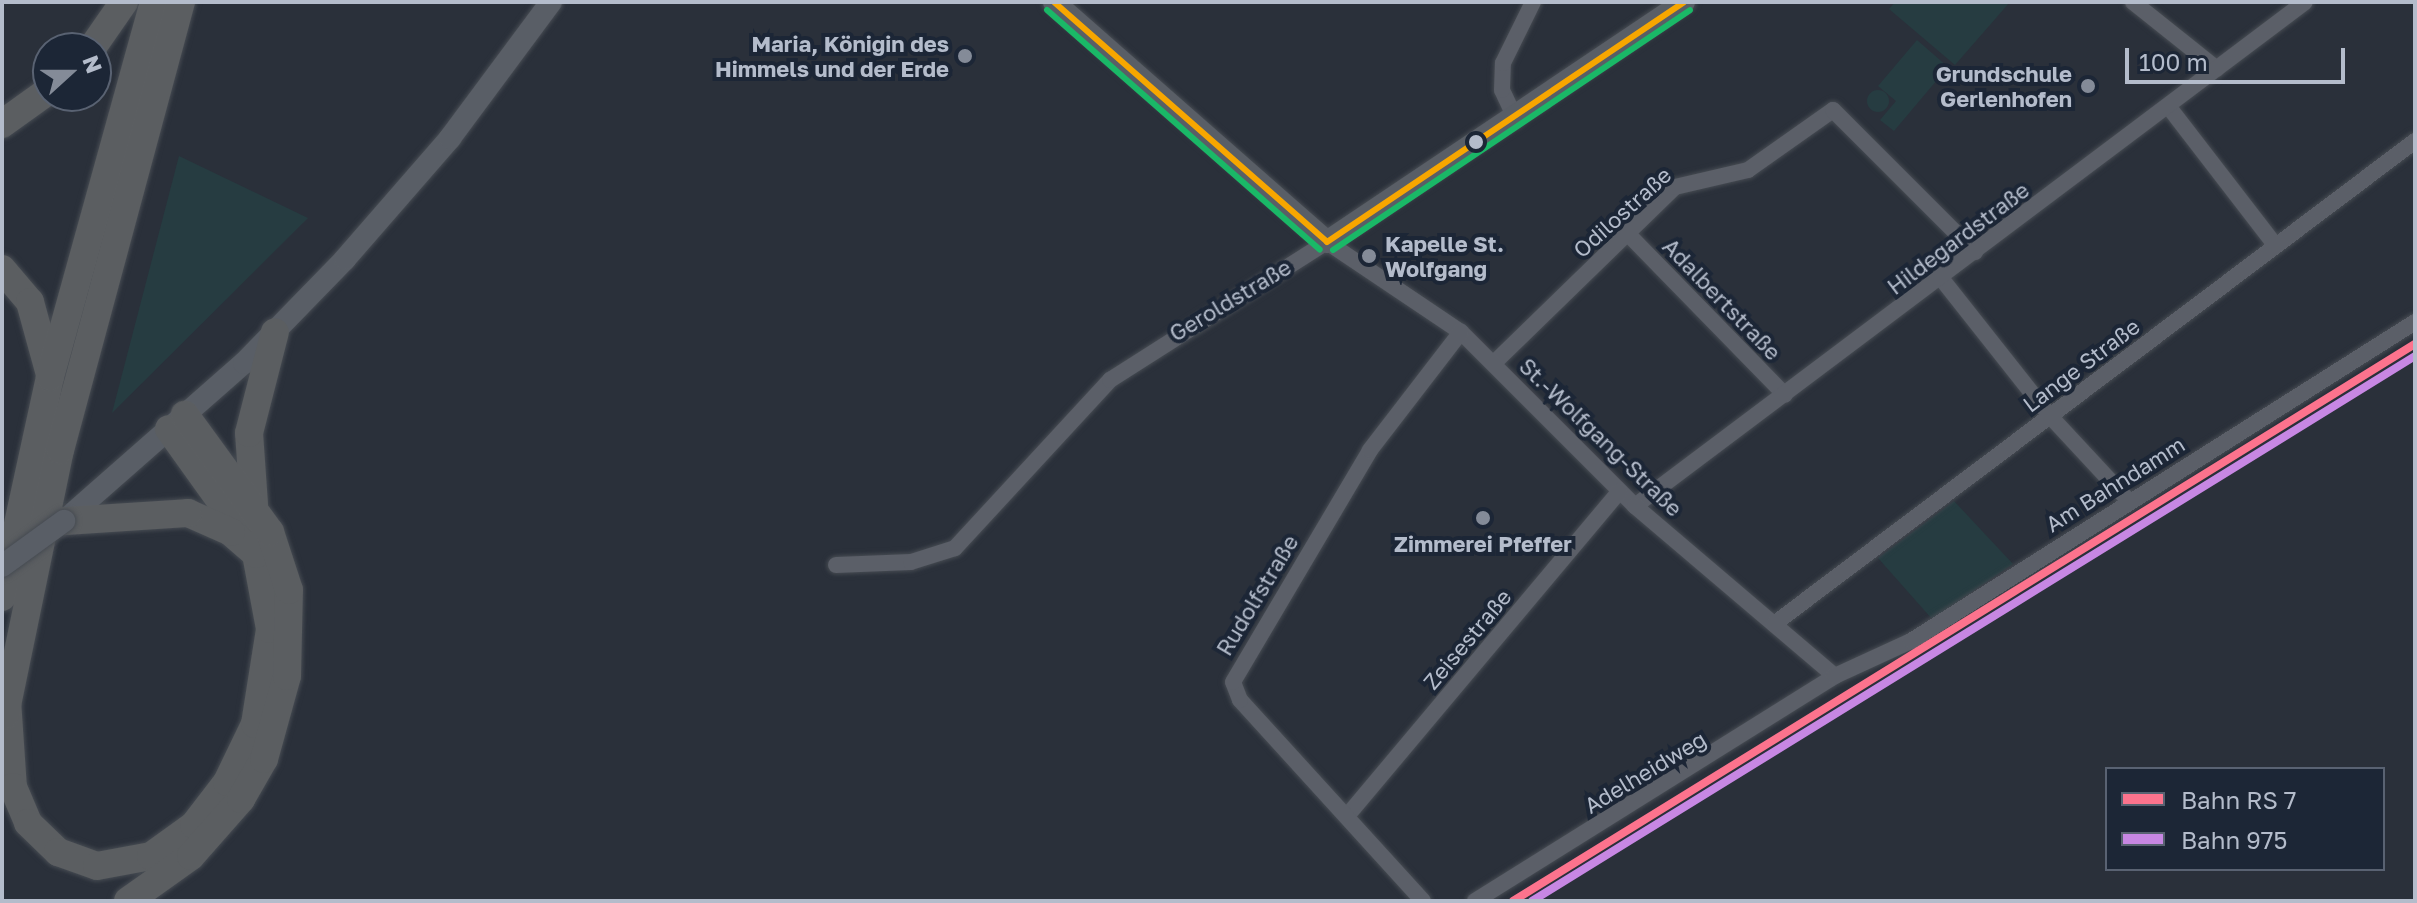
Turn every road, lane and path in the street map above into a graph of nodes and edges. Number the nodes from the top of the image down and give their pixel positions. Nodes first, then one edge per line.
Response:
1 (124, 2) edge
2 (154, 2) edge
3 (181, 2) edge
4 (551, 2) edge
5 (1054, 2) edge
6 (1533, 2) edge
7 (1684, 2) edge
8 (2133, 2) edge
9 (2305, 2) edge
10 (103, 32) edge
11 (2217, 69) junction
12 (32, 102) edge
13 (2168, 106) junction
14 (1516, 120) junction
15 (2, 124) edge
16 (2415, 141) edge
17 (1627, 233) junction
18 (1327, 242) junction
19 (2275, 245) junction
20 (1975, 252) junction
21 (2, 269) edge
22 (1941, 278) junction
23 (2415, 322) edge
24 (275, 332) junction
25 (1461, 332) junction
26 (1494, 363) junction
27 (50, 377) junction
28 (1785, 395) junction
29 (2050, 416) junction
30 (177, 422) junction
31 (1620, 491) junction
32 (2129, 501) junction
33 (254, 505) junction
34 (1635, 506) junction
35 (64, 521) junction
36 (256, 554) junction
37 (836, 565) dead end
38 (2, 566) edge
39 (2, 597) edge
40 (1774, 624) junction
41 (1835, 676) junction
42 (7, 700) junction
43 (2, 733) edge
44 (1347, 816) junction
45 (128, 901) edge
46 (1423, 901) edge
47 (1475, 901) edge

1 - 10 highway
2 - 27 highway
3 - 42 highway
4 - 24 street
5 - 18 street
6 - 14 street
7 - 14 street, Geroldstraße
8 - 11 street
9 - 11 street, Hildegardstraße
11 - 13 street, Hildegardstraße
12 - 15 highway
13 - 19 street
13 - 20 street, Hildegardstraße
14 - 18 street, Geroldstraße
16 - 19 street, Lange Straße
17 - 20 street, Odilostraße
17 - 26 street, Odilostraße
17 - 28 street, Adalbertstraße
18 - 25 street, St.-Wolfgang-Straße
18 - 37 street, Geroldstraße
19 - 29 street, Lange Straße
20 - 22 street, Hildegardstraße
21 - 27 highway
22 - 28 street, Hildegardstraße
22 - 29 street
23 - 32 street, Am Bahndamm
24 - 30 street
24 - 33 highway
25 - 26 street, St.-Wolfgang-Straße
25 - 44 street, Rudolfstraße
26 - 31 street, St.-Wolfgang-Straße
27 - 39 highway
28 - 34 street, Hildegardstraße
29 - 32 street
29 - 40 street, Lange Straße
30 - 33 highway
30 - 35 street
30 - 36 highway
31 - 34 street, St.-Wolfgang-Straße
31 - 44 street, Zeisestraße
32 - 41 street, Am Bahndamm
33 - 45 highway
34 - 40 street, St.-Wolfgang-Straße
35 - 36 highway
35 - 38 street, bridge
36 - 42 highway
40 - 41 street, St.-Wolfgang-Straße
41 - 47 street, Adelheidweg
42 - 43 highway
44 - 46 street, Rudolfstraße

